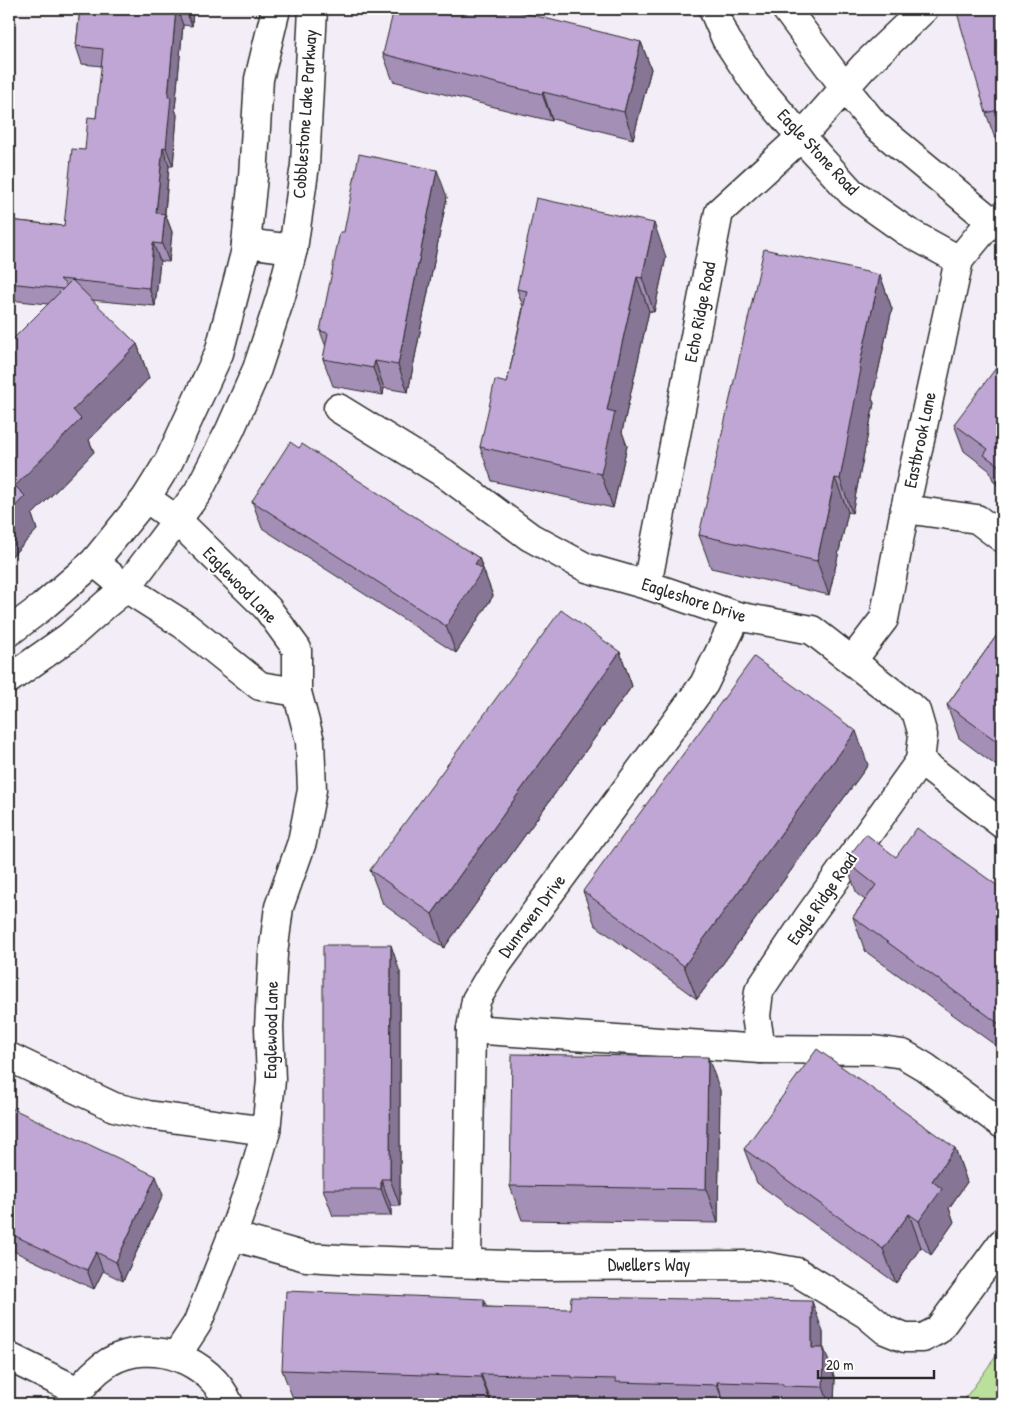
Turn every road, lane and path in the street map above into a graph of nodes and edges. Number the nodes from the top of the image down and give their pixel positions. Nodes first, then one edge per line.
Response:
1 (276, 9) edge
2 (313, 9) edge
3 (713, 9) edge
4 (786, 9) edge
5 (924, 9) edge
6 (845, 88) junction
7 (800, 137) junction
8 (997, 218) edge
9 (246, 243) junction
10 (292, 249) junction
11 (959, 260) junction
12 (338, 408) dead end
13 (146, 498) junction
14 (905, 508) junction
15 (178, 521) junction
16 (1002, 538) edge
17 (94, 562) junction
18 (647, 585) junction
19 (126, 588) junction
20 (737, 616) junction
21 (9, 632) edge
22 (852, 660) junction
23 (9, 679) edge
24 (297, 692) junction
25 (920, 761) junction
26 (1002, 824) edge
27 (471, 1029) junction
28 (761, 1049) junction
29 (9, 1057) edge
30 (1002, 1124) edge
31 (266, 1131) junction
32 (232, 1236) junction
33 (1002, 1243) edge
34 (467, 1263) junction
35 (176, 1356) junction
36 (9, 1357) edge
37 (74, 1398) edge
38 (229, 1404) edge

1 - 9 street
2 - 10 street, Cobblestone Lake Parkway
3 - 7 street, Eagle Stone Road
4 - 6 street
5 - 6 street, Echo Ridge Road
6 - 7 street, Echo Ridge Road
6 - 8 street
7 - 11 street, Eagle Stone Road
7 - 18 street, Echo Ridge Road
8 - 11 street, Eastbrook Lane
9 - 10 street
9 - 13 street
10 - 15 street, Cobblestone Lake Parkway
11 - 14 street, Eastbrook Lane
12 - 18 street, Eagleshore Drive
13 - 15 street, Eaglewood Lane
13 - 17 street
14 - 16 street
14 - 22 street, Eastbrook Lane
15 - 19 street, Cobblestone Lake Parkway
15 - 24 street, Eaglewood Lane
17 - 19 street
17 - 21 street
18 - 20 street, Eagleshore Drive
19 - 23 street, Cobblestone Lake Parkway
19 - 24 street
20 - 22 street, Eagleshore Drive
20 - 27 street, Dunraven Drive
22 - 25 street, Eagleshore Drive
24 - 31 street, Eaglewood Lane
25 - 26 street
25 - 28 street, Eagle Ridge Road
27 - 28 street
27 - 34 street, Dunraven Drive
28 - 30 street
29 - 31 street
31 - 32 street, Eaglewood Lane
32 - 34 street, Dwellers Way
32 - 35 street, Eaglewood Lane
33 - 34 street, Dwellers Way
35 - 37 street
35 - 38 street
36 - 37 street

